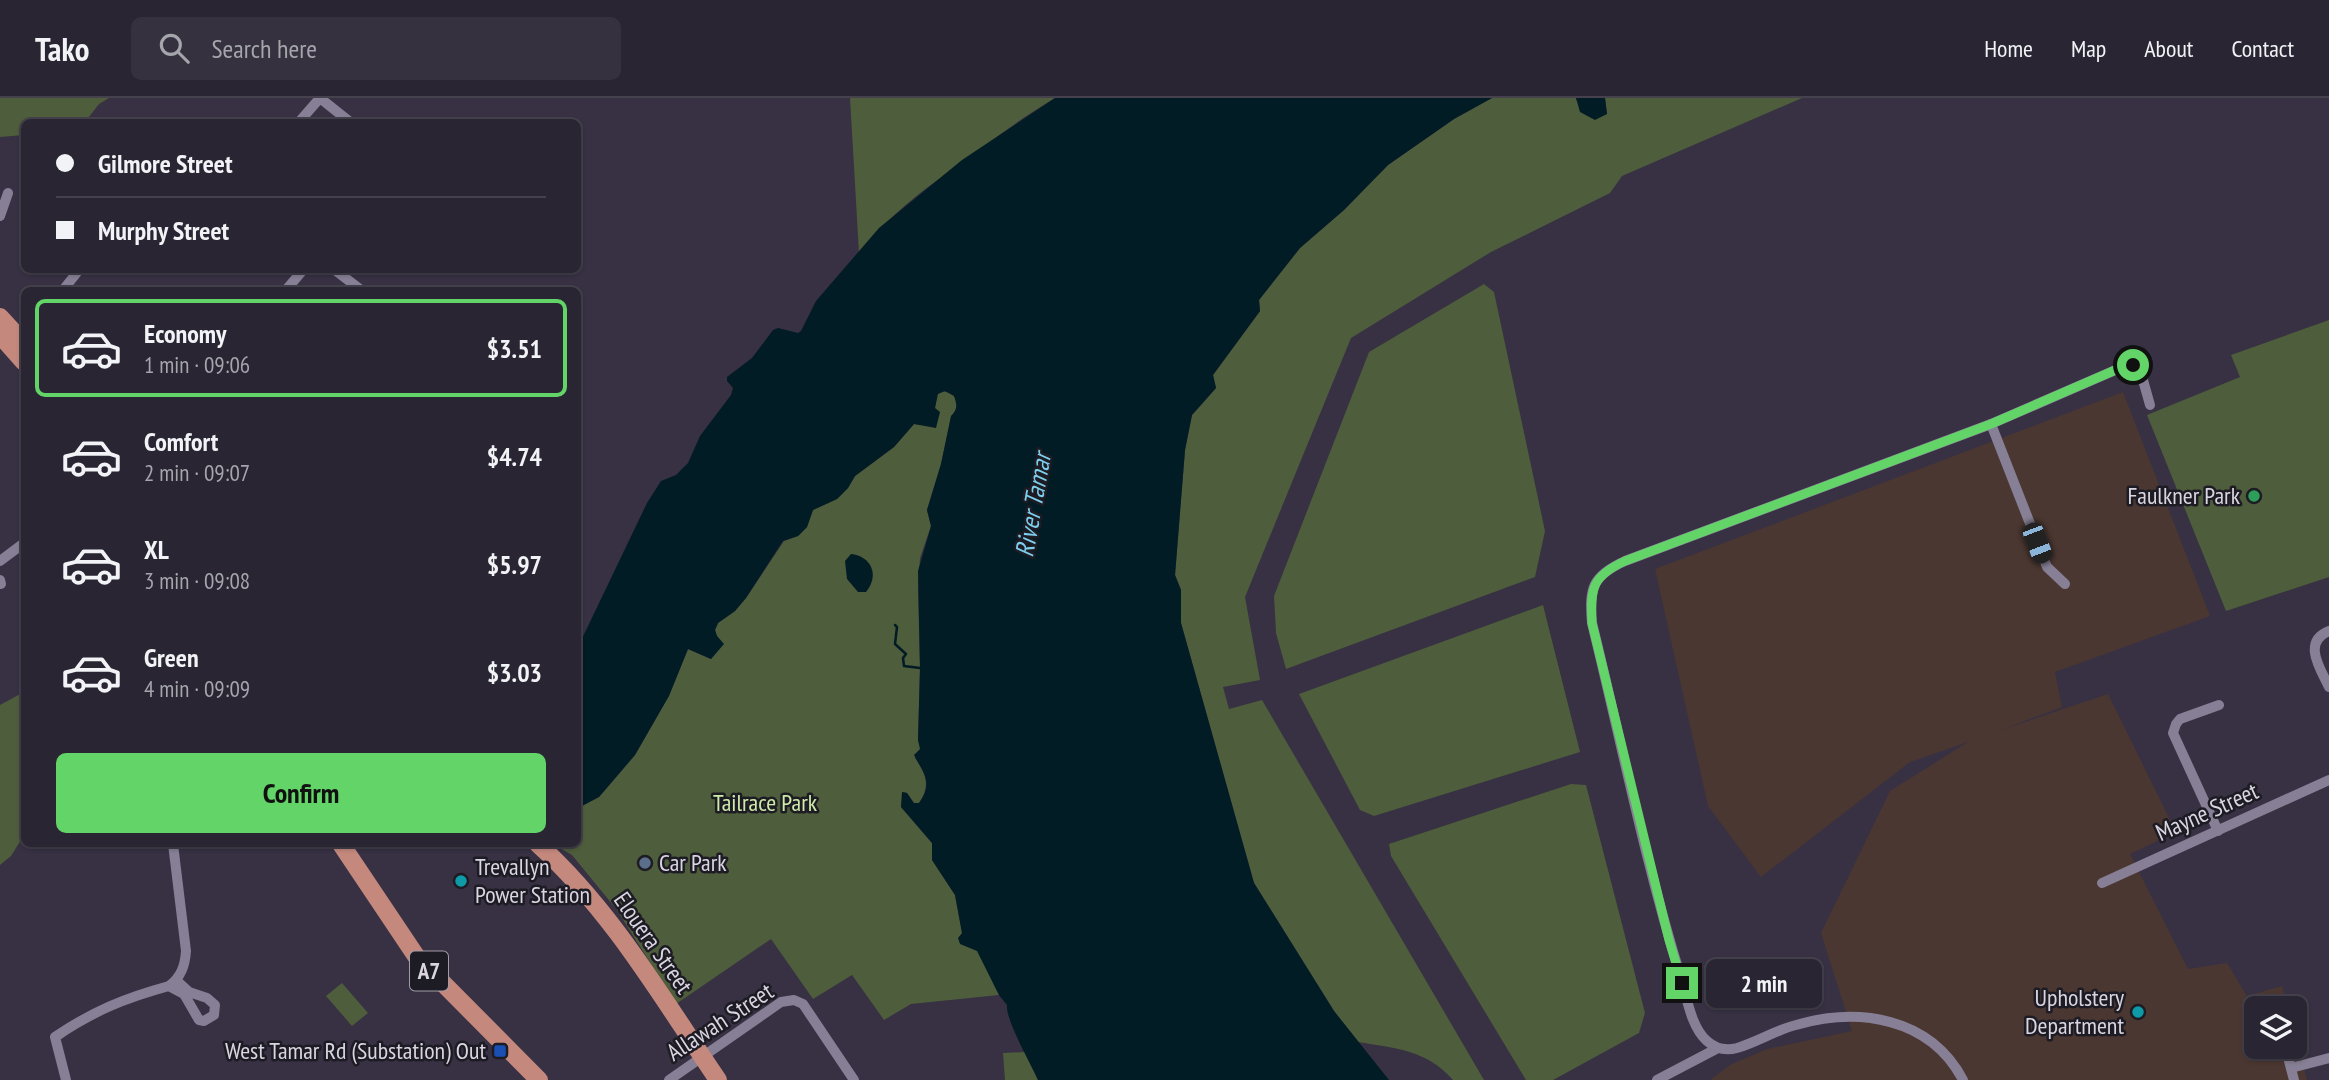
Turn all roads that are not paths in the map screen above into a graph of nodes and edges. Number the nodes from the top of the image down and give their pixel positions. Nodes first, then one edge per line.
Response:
1 (320, 98) edge
2 (302, 119) edge
3 (346, 119) edge
4 (8, 192) dead end
5 (0, 216) edge
6 (76, 273) edge
7 (300, 273) edge
8 (339, 273) edge
9 (65, 287) edge
10 (289, 287) edge
11 (357, 287) edge
12 (0, 317) edge
13 (0, 335) edge
14 (21, 338) edge
15 (21, 359) edge
16 (2150, 405) dead end
17 (1991, 424) junction
18 (21, 545) edge
19 (0, 561) edge
20 (2065, 584) dead end
21 (2329, 631) edge
22 (2329, 687) edge
23 (2219, 705) dead end
24 (2329, 780) edge
25 (2218, 831) junction
26 (173, 847) edge
27 (343, 847) edge
28 (541, 847) edge
29 (2102, 883) dead end
30 (173, 983) junction
31 (1718, 1048) junction
32 (702, 1056) junction
33 (2329, 1058) edge
34 (2289, 1059) edge
35 (2291, 1068) junction
36 (66, 1080) edge
37 (539, 1080) edge
38 (668, 1080) edge
39 (718, 1080) edge
40 (854, 1080) edge
41 (1657, 1080) edge
42 (1963, 1080) edge
43 (2294, 1080) edge

1 - 2 street
1 - 3 street
4 - 5 street
6 - 9 street
7 - 10 street
8 - 11 street
12 - 14 highway
13 - 15 highway
16 - 17 street
17 - 20 street
17 - 31 street
18 - 19 street
21 - 22 street
23 - 25 street
24 - 25 street, Mayne Street
25 - 29 street, Mayne Street
26 - 30 street
27 - 37 highway, A7
28 - 32 highway, Elouera Street
30 - 30 street
30 - 36 street
31 - 41 street
31 - 42 street
32 - 38 street, Allawah Street
32 - 39 highway, Elouera Street
32 - 40 street, Allawah Street
33 - 35 street
34 - 35 street
35 - 43 street

